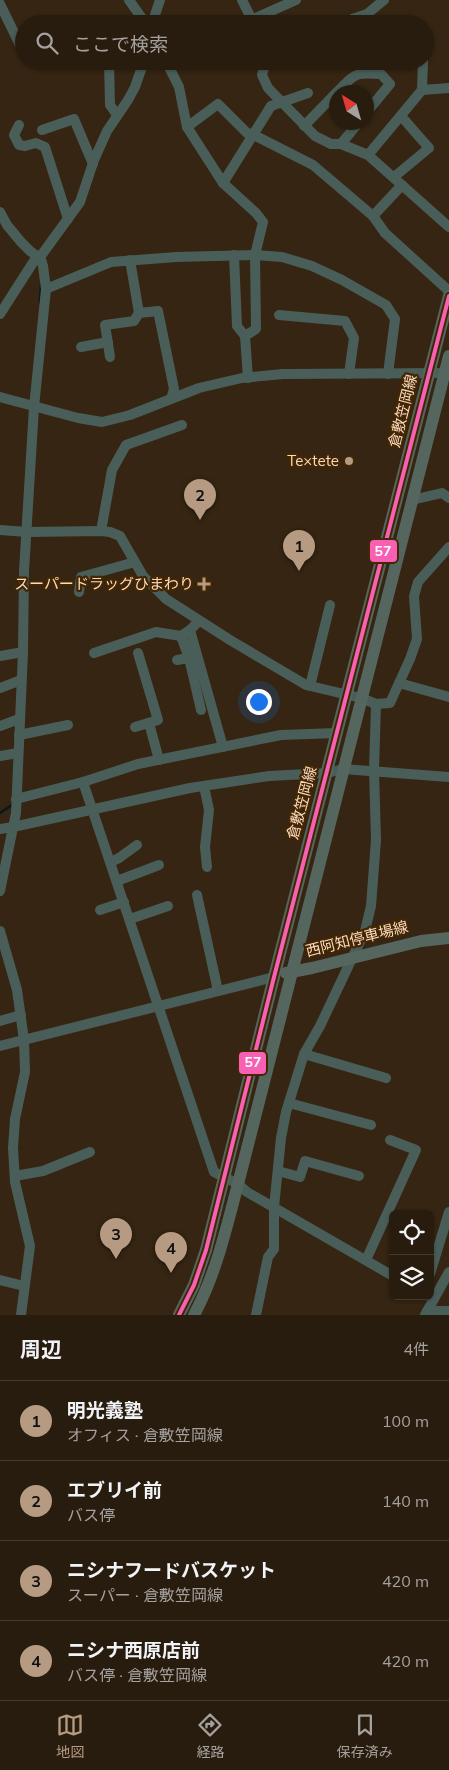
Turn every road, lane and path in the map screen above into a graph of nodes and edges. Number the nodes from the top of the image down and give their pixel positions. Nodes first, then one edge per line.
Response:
1 (129, 0) edge
2 (160, 0) edge
3 (242, 0) edge
4 (296, 0) edge
5 (384, 0) edge
6 (0, 4) edge
7 (140, 15) edge
8 (155, 15) edge
9 (250, 15) edge
10 (267, 15) edge
11 (364, 15) edge
12 (15, 35) edge
13 (109, 70) edge
14 (141, 70) edge
15 (170, 70) edge
16 (263, 70) edge
17 (423, 70) edge
18 (345, 85) edge
19 (449, 88) edge
20 (422, 90) junction
21 (308, 93) dead end
22 (329, 101) edge
23 (280, 102) junction
24 (374, 103) edge
25 (115, 113) junction
26 (401, 116) junction
27 (19, 126) dead end
28 (304, 126) junction
29 (187, 127) junction
30 (42, 130) dead end
31 (352, 130) edge
32 (252, 134) junction
33 (341, 144) junction
34 (368, 155) junction
35 (92, 160) junction
36 (394, 177) junction
37 (223, 183) junction
38 (402, 185) junction
39 (0, 212) edge
40 (373, 216) junction
41 (67, 217) junction
42 (449, 227) edge
43 (234, 255) junction
44 (255, 255) junction
45 (39, 257) junction
46 (130, 260) junction
47 (46, 289) junction
48 (449, 291) edge
49 (449, 296) edge
50 (139, 313) junction
51 (0, 314) edge
52 (279, 315) dead end
53 (244, 336) junction
54 (108, 342) junction
55 (81, 347) dead end
56 (449, 356) edge
57 (110, 357) dead end
58 (447, 373) edge
59 (349, 374) junction
60 (388, 374) junction
61 (429, 375) junction
62 (248, 378) junction
63 (0, 398) edge
64 (170, 399) junction
65 (32, 406) junction
66 (182, 425) dead end
67 (449, 498) edge
68 (412, 500) junction
69 (0, 530) edge
70 (101, 531) junction
71 (24, 532) junction
72 (449, 547) edge
73 (444, 558) edge
74 (135, 562) junction
75 (79, 592) dead end
76 (330, 605) dead end
77 (199, 621) junction
78 (190, 630) junction
79 (181, 636) junction
80 (20, 652) junction
81 (94, 653) dead end
82 (138, 653) dead end
83 (0, 656) edge
84 (189, 658) junction
85 (177, 660) dead end
86 (21, 680) junction
87 (399, 683) junction
88 (310, 686) junction
89 (0, 688) edge
90 (347, 696) junction
91 (449, 697) edge
92 (361, 698) junction
93 (376, 704) junction
94 (201, 710) dead end
95 (19, 719) junction
96 (149, 723) junction
97 (68, 725) dead end
98 (0, 726) edge
99 (135, 727) dead end
100 (337, 733) junction
101 (19, 734) junction
102 (223, 747) junction
103 (16, 753) junction
104 (0, 756) edge
105 (159, 760) junction
106 (343, 769) junction
107 (374, 770) junction
108 (327, 773) junction
109 (449, 777) edge
110 (83, 782) junction
111 (204, 786) junction
112 (16, 799) junction
113 (93, 810) junction
114 (13, 827) junction
115 (0, 829) edge
116 (137, 845) dead end
117 (111, 862) junction
118 (159, 865) dead end
119 (207, 868) dead end
120 (117, 881) junction
121 (0, 892) edge
122 (197, 895) dead end
123 (124, 902) junction
124 (168, 906) dead end
125 (100, 910) dead end
126 (130, 919) junction
127 (0, 931) edge
128 (449, 938) edge
129 (353, 957) junction
130 (292, 971) junction
131 (274, 977) junction
132 (218, 991) junction
133 (158, 1006) junction
134 (21, 1016) junction
135 (0, 1021) edge
136 (24, 1040) junction
137 (0, 1046) edge
138 (304, 1054) junction
139 (386, 1078) dead end
140 (289, 1103) junction
141 (371, 1125) dead end
142 (390, 1140) dead end
143 (90, 1152) dead end
144 (278, 1171) junction
145 (15, 1176) junction
146 (358, 1176) dead end
147 (224, 1177) junction
148 (238, 1184) junction
149 (274, 1207) junction
150 (449, 1212) edge
151 (366, 1260) junction
152 (434, 1261) edge
153 (449, 1272) edge
154 (389, 1274) edge
155 (0, 1280) edge
156 (24, 1286) junction
157 (434, 1292) edge
158 (429, 1300) edge
159 (449, 1311) edge
160 (426, 1313) edge
161 (21, 1315) edge
162 (179, 1315) edge
163 (194, 1315) edge
164 (256, 1315) edge

1 - 7 street
2 - 8 street
3 - 9 street
4 - 10 street
5 - 11 street
6 - 12 street
13 - 25 street
14 - 25 street
15 - 29 street
16 - 23 street
17 - 20 street
18 - 24 street
19 - 20 street
20 - 26 street
21 - 23 street
22 - 28 street
23 - 28 street
23 - 32 street
25 - 35 street
26 - 34 street
26 - 36 street
27 - 41 street
28 - 33 street
29 - 32 street
29 - 37 street
30 - 35 street
31 - 33 street
32 - 37 street
32 - 40 street
33 - 34 street
34 - 36 street
35 - 41 street
36 - 38 street
37 - 44 street
38 - 40 street
38 - 42 street
39 - 45 street
40 - 48 street
41 - 45 street
43 - 44 street
43 - 46 street
43 - 53 street
44 - 53 street
44 - 60 street
45 - 47 street
45 - 51 street
46 - 47 street
46 - 50 street
47 - 65 street
49 - 61 main road, 倉敷笠岡線
50 - 54 street
50 - 64 street
52 - 59 street
53 - 62 street
54 - 55 street
54 - 57 street
56 - 58 main road, 倉敷笠岡線
58 - 61 street
58 - 68 main road, 倉敷笠岡線
59 - 60 street
59 - 62 street
60 - 61 street
61 - 90 main road, 倉敷笠岡線
62 - 64 street
63 - 65 street
64 - 65 street
65 - 71 street
66 - 70 street
67 - 68 street
68 - 92 main road, 倉敷笠岡線
69 - 71 street
70 - 71 street
70 - 74 street
71 - 80 street
72 - 73 street
73 - 87 street
74 - 75 street
74 - 77 street
76 - 88 street
77 - 78 street
77 - 88 street
78 - 79 street
78 - 102 street
79 - 81 street
79 - 84 street
80 - 83 street
80 - 86 street
82 - 96 street
84 - 85 street
84 - 94 street
86 - 89 street
86 - 95 street
87 - 91 street
87 - 93 street
88 - 90 street
90 - 92 street
90 - 100 main road, 倉敷笠岡線
92 - 93 street
92 - 106 main road, 倉敷笠岡線
93 - 107 street
95 - 98 street
95 - 101 street
96 - 99 street
96 - 105 street
97 - 101 street
100 - 102 street
100 - 108 main road, 倉敷笠岡線
101 - 103 street
102 - 105 street
103 - 104 street
103 - 112 street
105 - 110 street
106 - 107 street
106 - 108 street
106 - 130 main road, 倉敷笠岡線
107 - 109 street
107 - 129 street
108 - 111 street
108 - 131 main road, 倉敷笠岡線
110 - 112 street
110 - 113 street
111 - 113 street
111 - 119 street
112 - 114 street
113 - 114 street
113 - 117 street
114 - 115 street
114 - 121 street
116 - 117 street
117 - 120 street
118 - 120 street
120 - 123 street
122 - 132 street
123 - 125 street
123 - 126 street
124 - 126 street
126 - 133 street
127 - 134 street
128 - 129 main road, 西阿知停車場線
129 - 130 main road, 西阿知停車場線
129 - 138 street
130 - 131 main road, 西阿知停車場線
130 - 148 main road, 倉敷笠岡線
131 - 132 street
131 - 147 main road, 倉敷笠岡線
132 - 133 street
133 - 136 street
133 - 147 street
134 - 135 street
134 - 136 street
136 - 137 street
136 - 145 street
138 - 139 street
138 - 140 street
140 - 141 street
140 - 144 street
142 - 151 street
143 - 145 street
144 - 146 street
144 - 149 street
145 - 156 street
147 - 148 street
147 - 162 main road, 倉敷笠岡線
148 - 149 street
148 - 163 main road, 倉敷笠岡線
149 - 151 street
149 - 164 street
150 - 152 street
151 - 154 street
153 - 157 street
155 - 156 street
156 - 161 street
158 - 160 street
159 - 160 street

